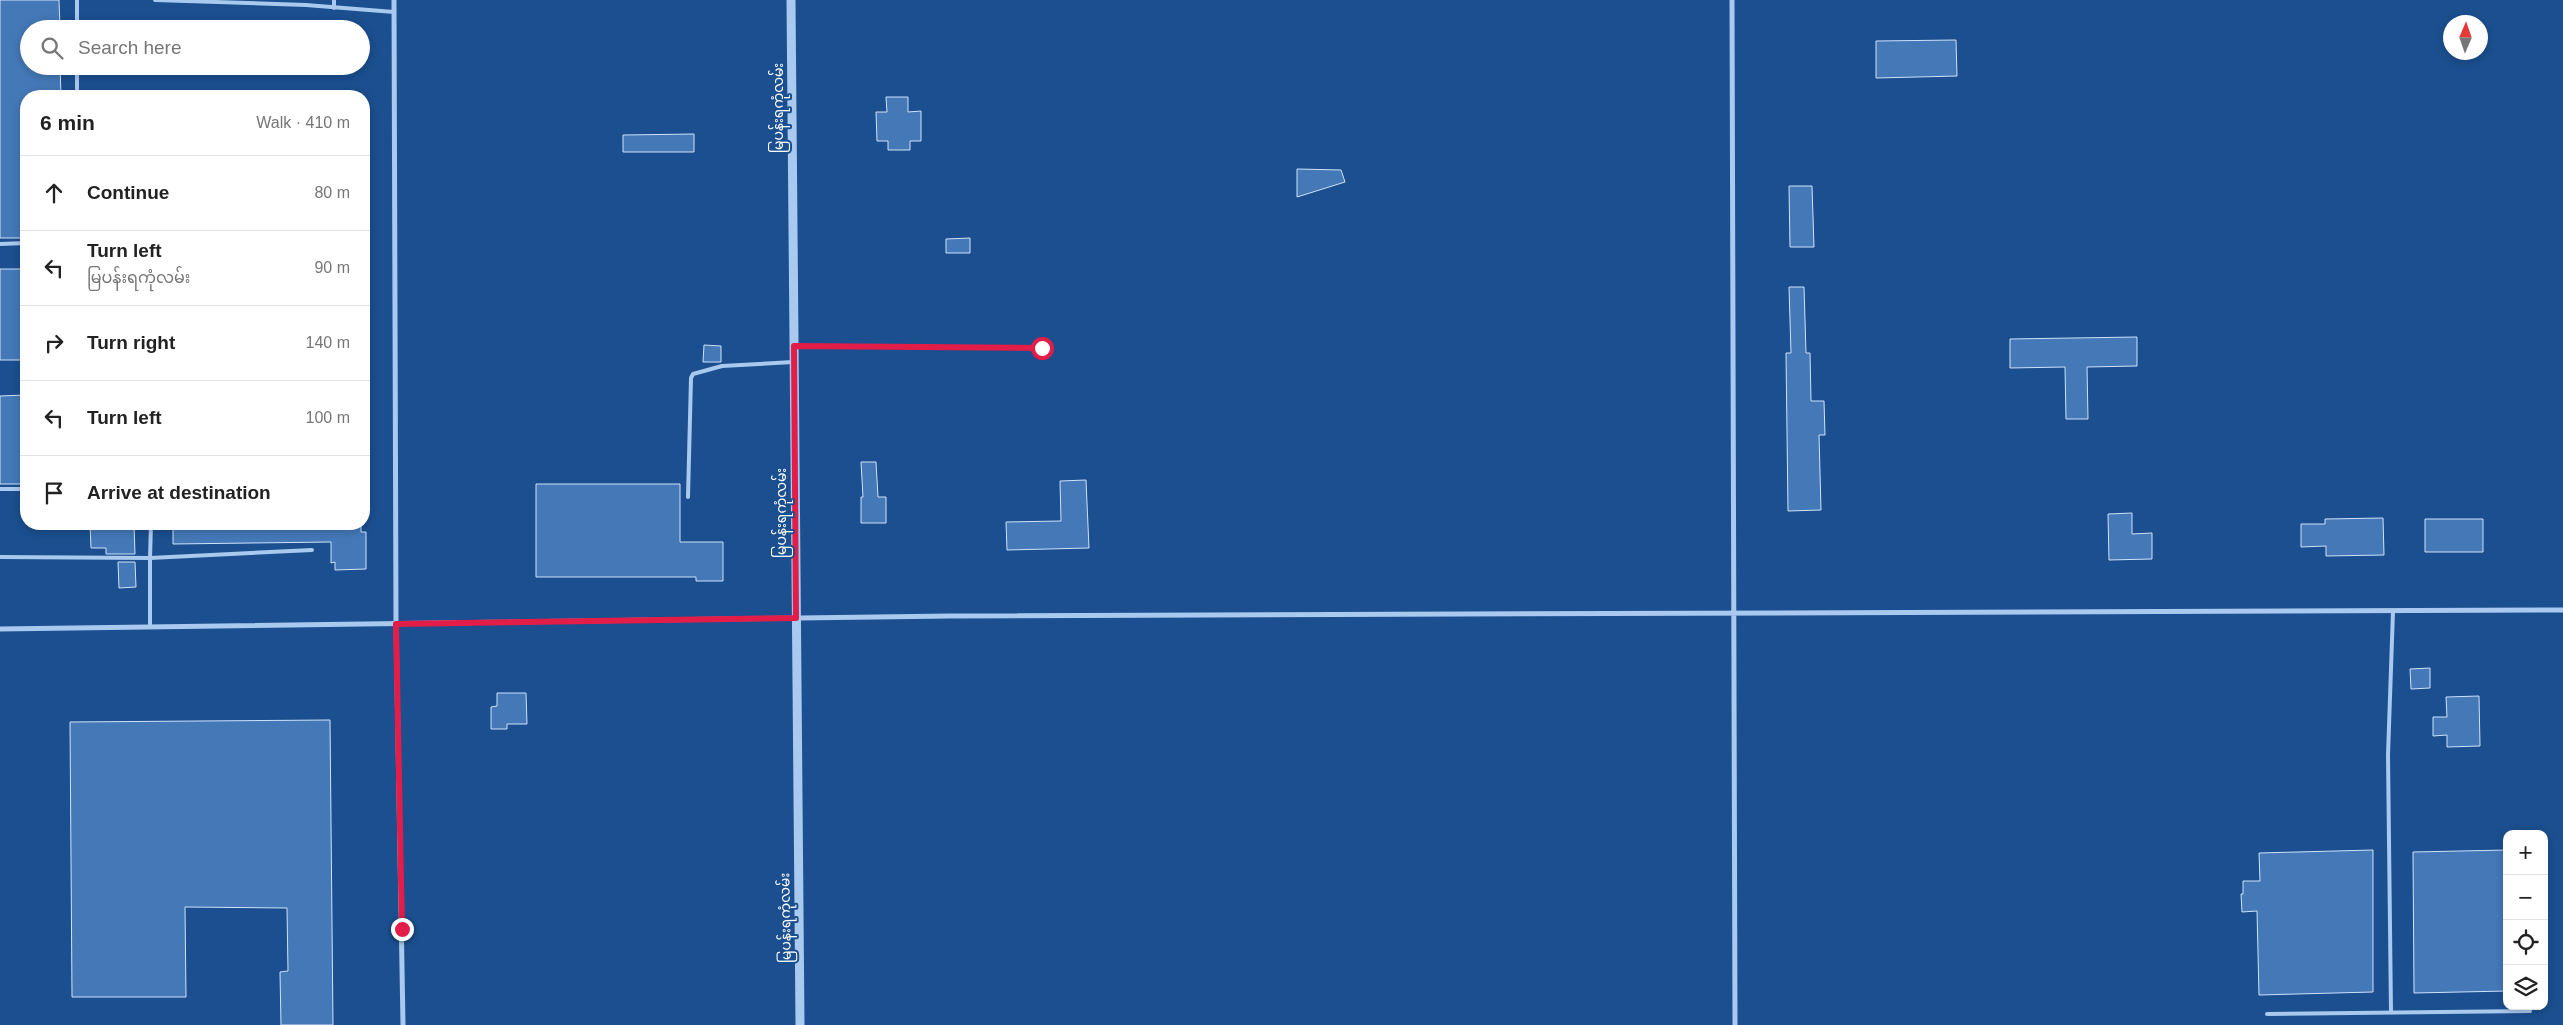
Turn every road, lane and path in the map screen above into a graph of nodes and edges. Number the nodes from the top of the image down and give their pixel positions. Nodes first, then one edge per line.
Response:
1 (77, 0) edge
2 (155, 0) edge
3 (334, 0) edge
4 (394, 0) edge
5 (791, 0) edge
6 (1732, 0) edge
7 (334, 8) junction
8 (394, 12) junction
9 (77, 20) edge
10 (77, 75) edge
11 (77, 90) edge
12 (20, 243) edge
13 (0, 244) edge
14 (794, 346) junction
15 (1042, 348) dead end
16 (794, 362) junction
17 (0, 488) edge
18 (20, 489) edge
19 (688, 498) dead end
20 (151, 530) edge
21 (312, 550) dead end
22 (0, 557) edge
23 (150, 558) junction
24 (2393, 610) junction
25 (2563, 610) edge
26 (1734, 613) junction
27 (796, 618) junction
28 (396, 624) junction
29 (150, 627) junction
30 (0, 629) edge
31 (2530, 1011) dead end
32 (2391, 1012) junction
33 (2267, 1014) dead end
34 (403, 1025) edge
35 (800, 1025) edge
36 (1735, 1025) edge

1 - 9 lane
2 - 7 lane
3 - 7 lane
4 - 8 street
5 - 14 street, မြပန်းရကုံလမ်း
6 - 26 street
7 - 8 lane
8 - 28 street
10 - 11 lane
12 - 13 lane
14 - 15 lane
14 - 16 street, မြပန်းရကုံလမ်း
16 - 19 lane
16 - 27 street, မြပန်းရကုံလမ်း
17 - 18 lane
20 - 23 lane
21 - 23 lane
22 - 23 lane
23 - 29 lane
24 - 25 street
24 - 26 street
24 - 32 lane
26 - 27 street
26 - 36 street
27 - 28 street
27 - 35 street, မြပန်းရကုံလမ်း
28 - 29 street
28 - 34 street
29 - 30 street
31 - 32 lane
32 - 33 lane

